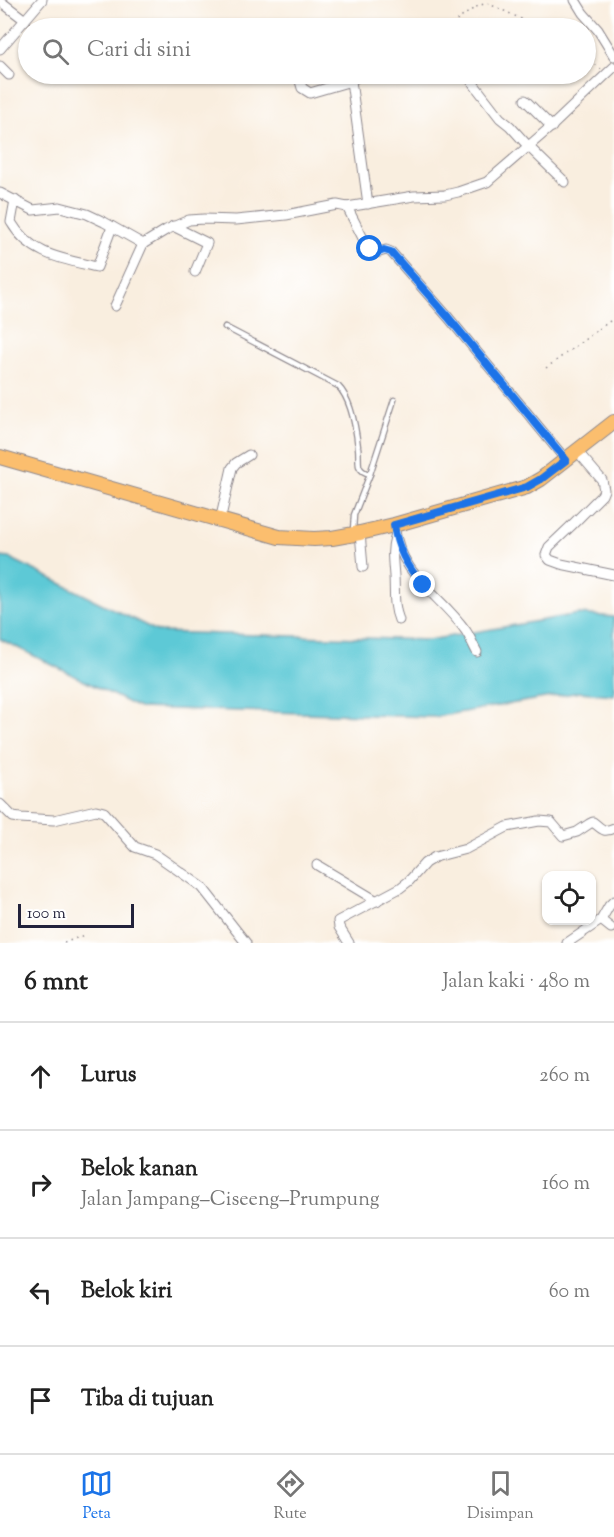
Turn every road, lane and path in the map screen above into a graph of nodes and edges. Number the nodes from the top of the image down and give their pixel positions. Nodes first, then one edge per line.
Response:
1 (42, 0) edge
2 (575, 0) edge
3 (0, 1) edge
4 (21, 18) edge
5 (26, 18) edge
6 (461, 18) edge
7 (520, 18) edge
8 (587, 18) edge
9 (18, 27) edge
10 (596, 28) edge
11 (0, 49) edge
12 (614, 56) edge
13 (596, 63) edge
14 (0, 66) edge
15 (610, 70) edge
16 (9, 75) dead end
17 (301, 84) edge
18 (341, 84) edge
19 (351, 84) edge
20 (473, 84) edge
21 (596, 84) edge
22 (596, 84) edge
23 (525, 100) dead end
24 (552, 127) junction
25 (529, 147) junction
26 (565, 182) dead end
27 (0, 193) edge
28 (15, 200) junction
29 (368, 204) junction
30 (347, 207) junction
31 (173, 226) junction
32 (112, 227) junction
33 (143, 244) junction
34 (195, 272) dead end
35 (115, 306) dead end
36 (614, 318) edge
37 (225, 327) dead end
38 (546, 368) dead end
39 (393, 400) dead end
40 (614, 422) edge
41 (577, 450) junction
42 (249, 455) dead end
43 (0, 457) edge
44 (566, 460) junction
45 (370, 474) junction
46 (220, 521) junction
47 (395, 531) junction
48 (356, 533) junction
49 (363, 567) dead end
50 (614, 575) edge
51 (399, 620) dead end
52 (477, 652) dead end
53 (0, 804) edge
54 (614, 828) edge
55 (317, 865) dead end
56 (614, 900) edge
57 (377, 901) junction
58 (602, 920) junction
59 (611, 928) dead end
60 (84, 935) dead end
61 (64, 943) edge
62 (246, 943) edge
63 (349, 943) edge
64 (567, 943) edge

1 - 5 street
2 - 8 street
3 - 4 street
6 - 7 path
9 - 11 street
10 - 12 street
13 - 15 path
14 - 16 street
15 - 21 street
17 - 18 street
19 - 29 street
20 - 25 street
22 - 24 street
23 - 24 street
24 - 25 street
25 - 26 street
25 - 29 street
27 - 28 street
28 - 32 street
28 - 32 street
29 - 30 street
30 - 31 street
30 - 44 street
31 - 33 street
31 - 34 street
32 - 33 street
33 - 35 street
36 - 38 path
37 - 45 lane
39 - 45 lane
40 - 41 main road
41 - 44 main road
41 - 50 street
42 - 46 street
43 - 46 main road
44 - 47 main road
45 - 48 lane
46 - 48 main road
47 - 48 main road
47 - 51 street
47 - 52 street
48 - 49 street
53 - 62 street
54 - 57 street
55 - 57 street
56 - 58 street
57 - 63 street
58 - 59 street
58 - 64 street
60 - 61 path

